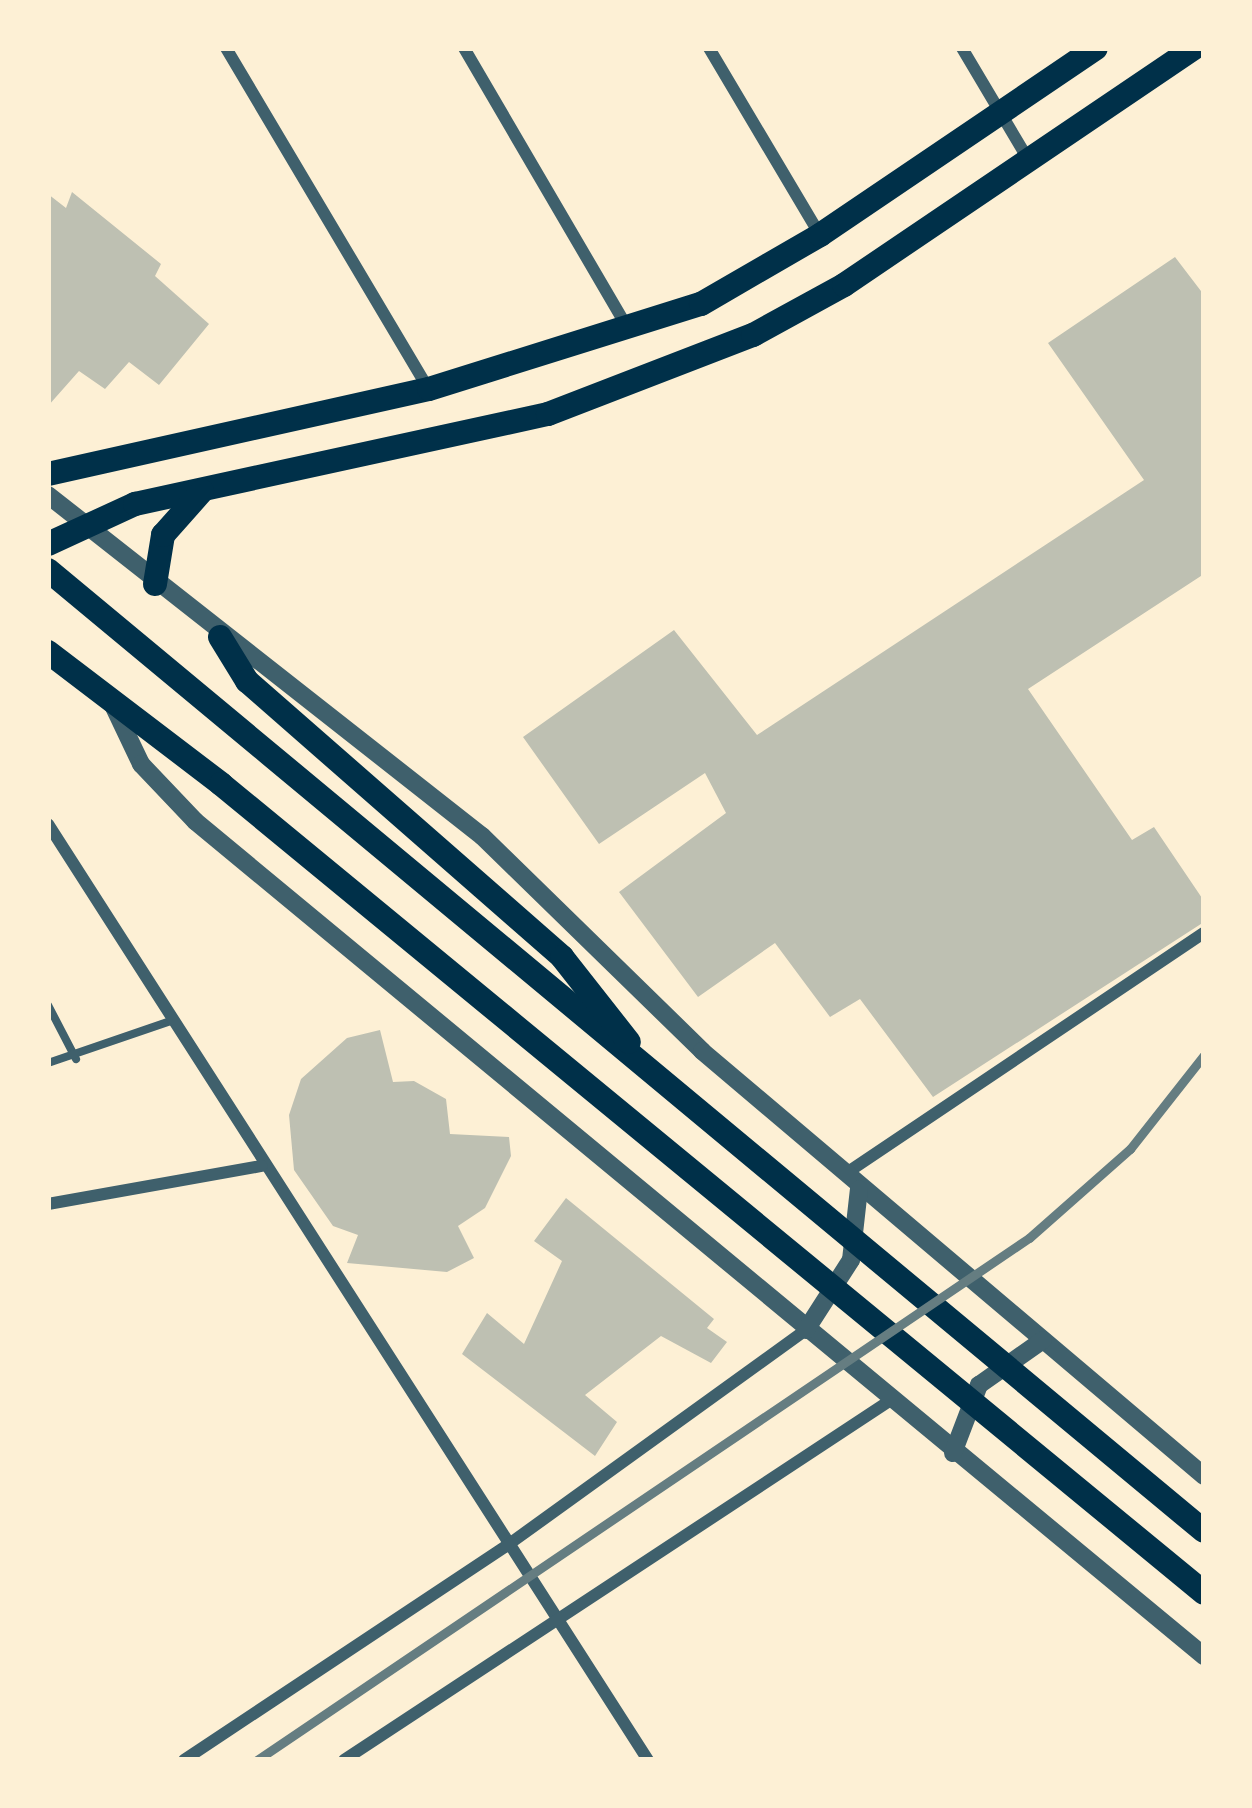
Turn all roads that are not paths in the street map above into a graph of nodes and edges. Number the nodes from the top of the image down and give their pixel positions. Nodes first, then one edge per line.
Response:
1 (226, 48) edge
2 (464, 48) edge
3 (710, 48) edge
4 (962, 48) edge
5 (1096, 48) edge
6 (1194, 48) edge
7 (1002, 115) junction
8 (1028, 159) junction
9 (820, 235) junction
10 (628, 328) junction
11 (429, 389) junction
12 (48, 474) edge
13 (202, 491) junction
14 (48, 495) edge
15 (82, 523) junction
16 (48, 544) edge
17 (48, 570) edge
18 (155, 584) junction
19 (220, 637) junction
20 (49, 655) edge
21 (109, 697) junction
22 (48, 824) edge
23 (1204, 933) edge
24 (48, 1005) edge
25 (171, 1021) junction
26 (637, 1056) junction
27 (76, 1059) junction
28 (48, 1063) edge
29 (262, 1166) junction
30 (845, 1174) junction
31 (859, 1189) junction
32 (48, 1204) edge
33 (806, 1330) junction
34 (1043, 1340) junction
35 (888, 1402) junction
36 (953, 1453) junction
37 (1204, 1476) edge
38 (1204, 1531) edge
39 (505, 1547) junction
40 (1204, 1593) edge
41 (556, 1624) junction
42 (1204, 1656) edge
43 (184, 1760) edge
44 (344, 1760) edge
45 (647, 1760) edge

1 - 11 street
2 - 10 street
3 - 9 street
4 - 7 street
5 - 7 main road
6 - 8 main road
7 - 8 street
7 - 9 main road
8 - 13 main road
9 - 10 main road
10 - 11 main road
11 - 12 main road
13 - 15 main road
13 - 18 main road
14 - 15 street
15 - 16 main road
15 - 18 street
17 - 26 main road
18 - 19 street
19 - 26 main road
19 - 30 street
20 - 21 main road
21 - 33 street
21 - 40 main road
22 - 25 street
23 - 30 street
24 - 27 lane
25 - 27 lane
25 - 29 street
26 - 38 main road
27 - 28 lane
29 - 32 street
29 - 39 street
30 - 31 street
31 - 33 street
31 - 34 street
33 - 35 street
33 - 39 street
34 - 36 street
34 - 37 street
35 - 36 street
35 - 41 street
36 - 42 street
39 - 41 street
39 - 43 street
41 - 44 street
41 - 45 street

